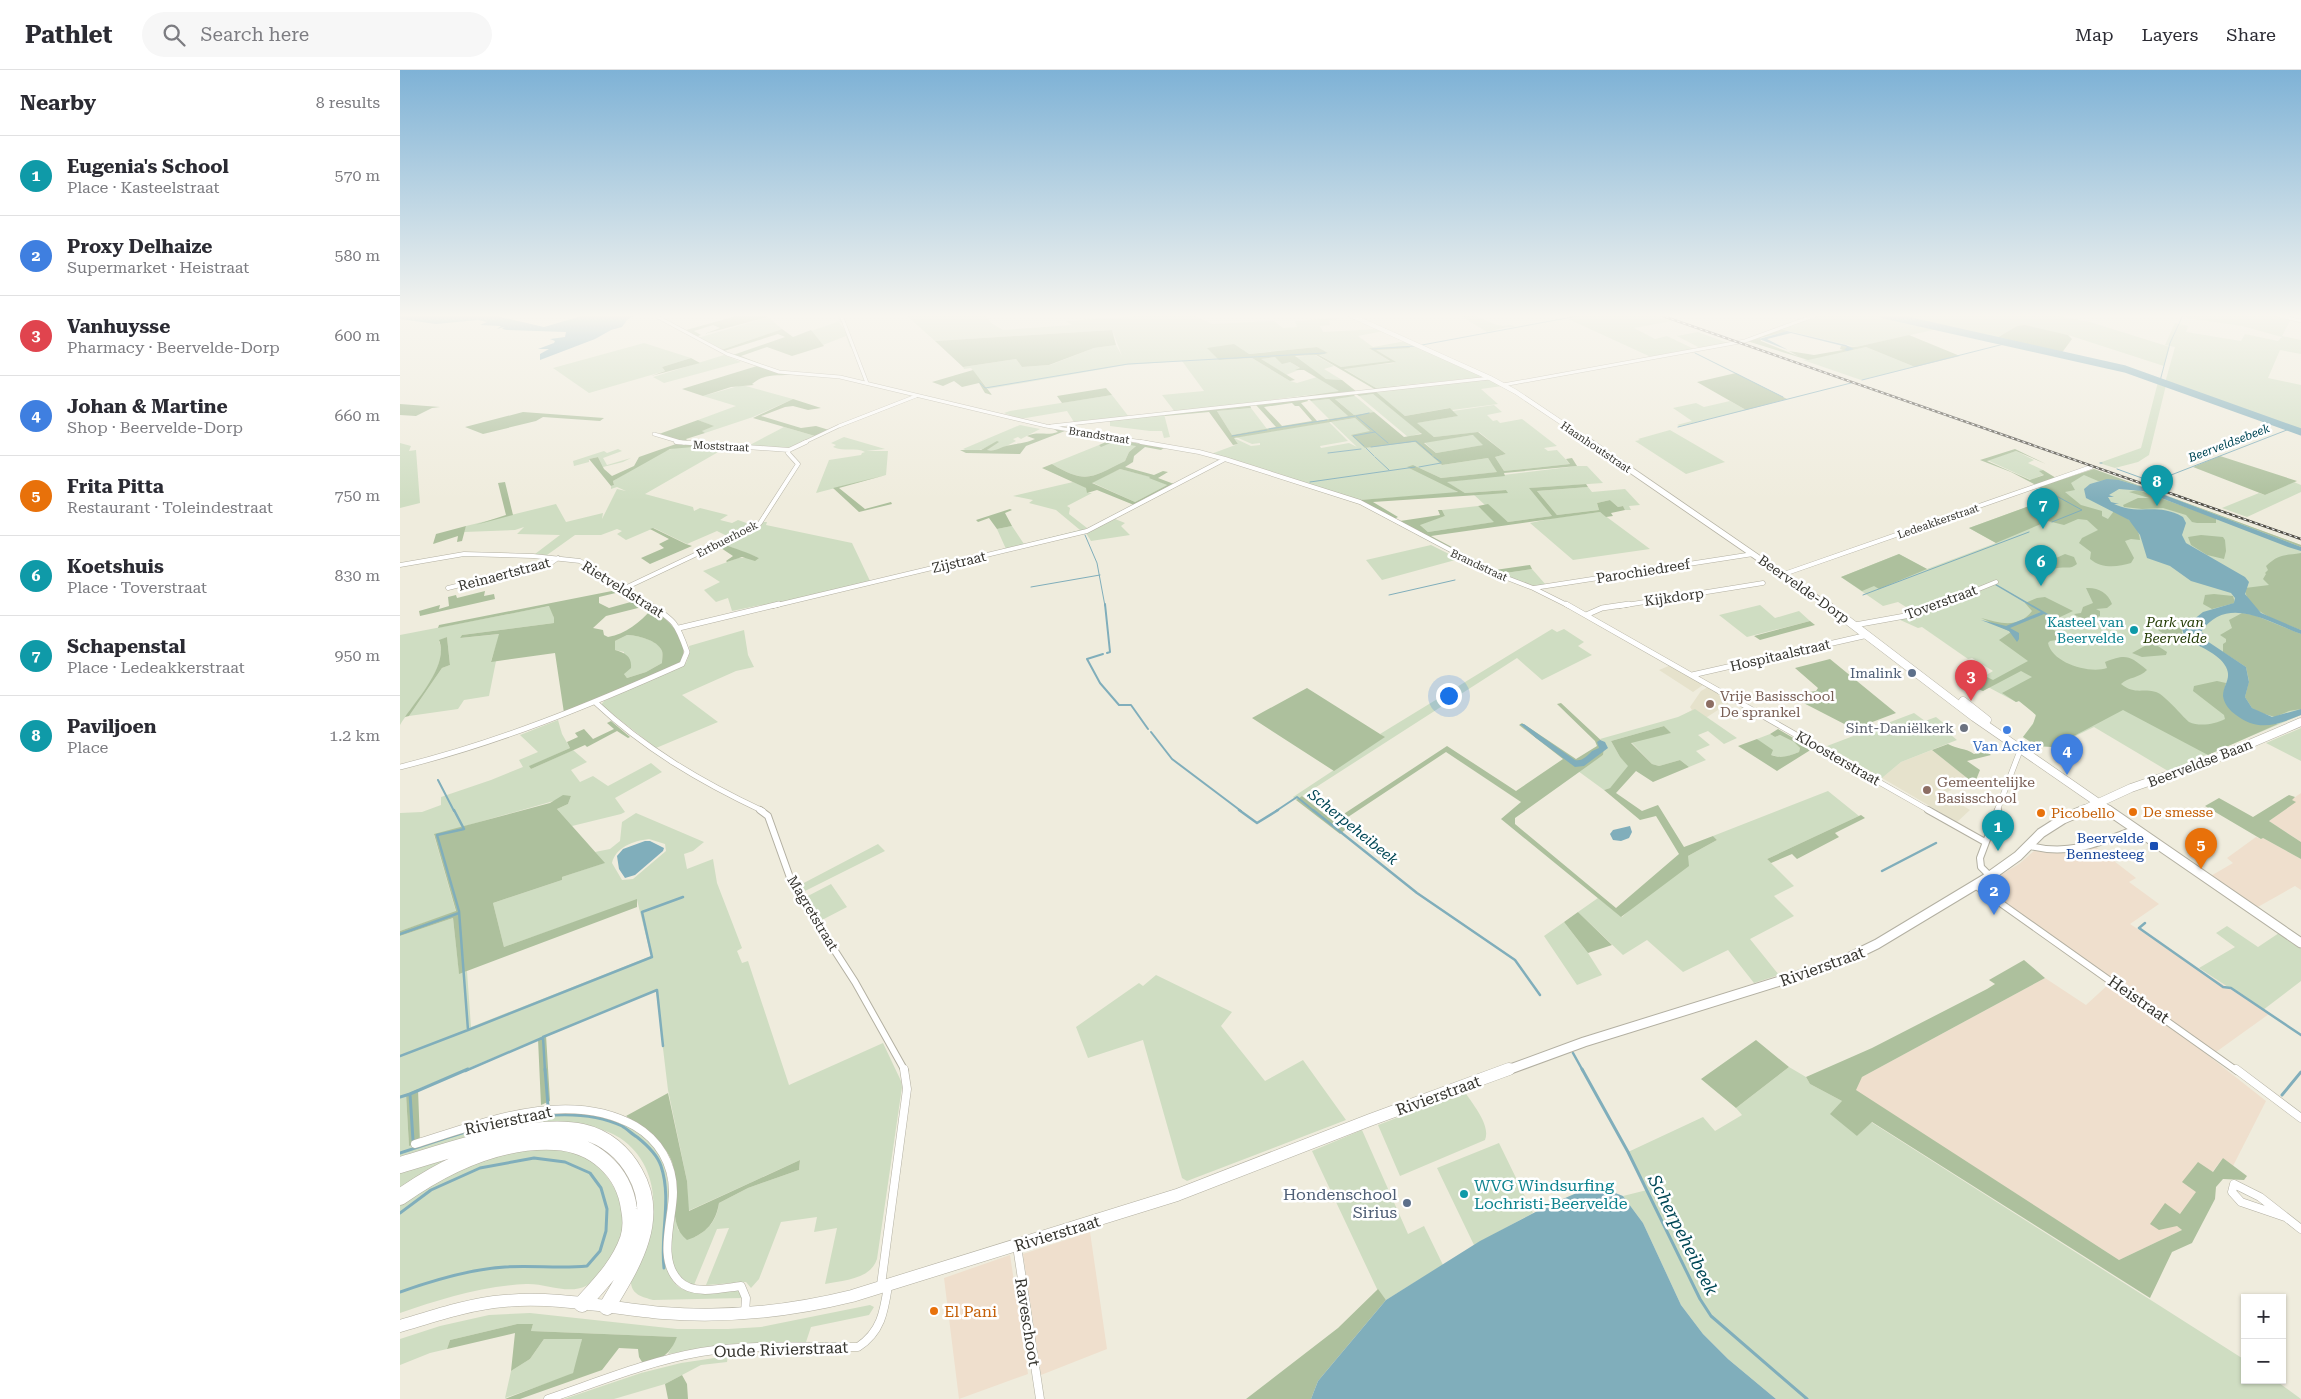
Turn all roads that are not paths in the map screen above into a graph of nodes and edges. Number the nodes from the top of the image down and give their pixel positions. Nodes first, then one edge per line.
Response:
1 (840, 377) edge
2 (866, 377) edge
3 (1547, 377) edge
4 (1490, 378) joint
5 (868, 383) junction
6 (1503, 385) junction
7 (916, 396) junction
8 (1046, 426) junction
9 (654, 434) dead end
10 (789, 450) junction
11 (1224, 459) junction
12 (2090, 467) dead end
13 (1754, 554) junction
14 (559, 558) junction
15 (400, 565) edge
16 (1784, 574) junction
17 (1763, 582) dead end
18 (1996, 582) dead end
19 (448, 588) dead end
20 (625, 588) junction
21 (1533, 588) junction
22 (1586, 615) junction
23 (1855, 625) junction
24 (679, 628) junction
25 (1868, 635) junction
26 (1692, 675) junction
27 (595, 702) junction
28 (2301, 722) edge
29 (2006, 737) junction
30 (2021, 748) junction
31 (400, 767) edge
32 (2098, 803) junction
33 (2128, 832) dead end
34 (1985, 842) junction
35 (2030, 846) junction
36 (1990, 876) junction
37 (1975, 885) junction
38 (2301, 943) edge
39 (2301, 1118) edge
40 (415, 1144) dead end
41 (400, 1165) edge
42 (400, 1197) edge
43 (2285, 1217) junction
44 (2301, 1229) edge
45 (1017, 1245) junction
46 (885, 1287) junction
47 (582, 1304) junction
48 (607, 1308) junction
49 (745, 1313) junction
50 (400, 1326) edge
51 (548, 1399) edge
52 (1040, 1399) edge

1 - 5 street, Brandstraat
2 - 5 street
3 - 6 street
4 - 6 street, Haanhoutstraat
4 - 8 street
5 - 7 street, Brandstraat
6 - 13 street, Haanhoutstraat
7 - 8 street, Brandstraat
7 - 10 street
8 - 11 street, Brandstraat
9 - 10 street, Moststraat
10 - 20 street, Ertbuerhoek
11 - 21 street, Brandstraat
11 - 24 street, Zijstraat
12 - 16 street, Ledeakkerstraat
13 - 16 street, Beervelde-Dorp
13 - 21 street, Parochiedreef
14 - 15 street, Rietveldstraat
14 - 19 street, Reinaertstraat
14 - 20 street, Rietveldstraat
16 - 23 street, Beervelde-Dorp
17 - 22 street, Kijkdorp
18 - 23 street, Toverstraat
20 - 24 street, Rietveldstraat
21 - 22 street, Kloosterstraat
22 - 26 street, Kloosterstraat
23 - 25 street, Beervelde-Dorp
23 - 29 street, Beervelde-Dorp
24 - 27 street
25 - 26 street, Hospitaalstraat
25 - 29 street, Beervelde-Dorp
26 - 34 street, Kloosterstraat
27 - 31 street
27 - 46 street, Magretstraat
28 - 32 street, Beerveldse Baan
29 - 30 street, Beervelde-Dorp
30 - 32 street, Beervelde-Dorp
30 - 34 street
32 - 35 street, Rivierstraat
32 - 38 street, Beervelde-Dorp
33 - 35 street
34 - 36 street
35 - 36 street, Rivierstraat
36 - 37 street, Rivierstraat
37 - 39 street, Heistraat
37 - 45 street, Rivierstraat
40 - 49 street, Rivierstraat
41 - 48 highway
42 - 47 highway
43 - 43 street
43 - 44 street
45 - 46 street, Rivierstraat
45 - 52 street, Raveschoot
46 - 49 street, Rivierstraat
46 - 51 street, Oude Rivierstraat
47 - 48 street, Rivierstraat
47 - 50 street, Rivierstraat
48 - 49 street, Rivierstraat

